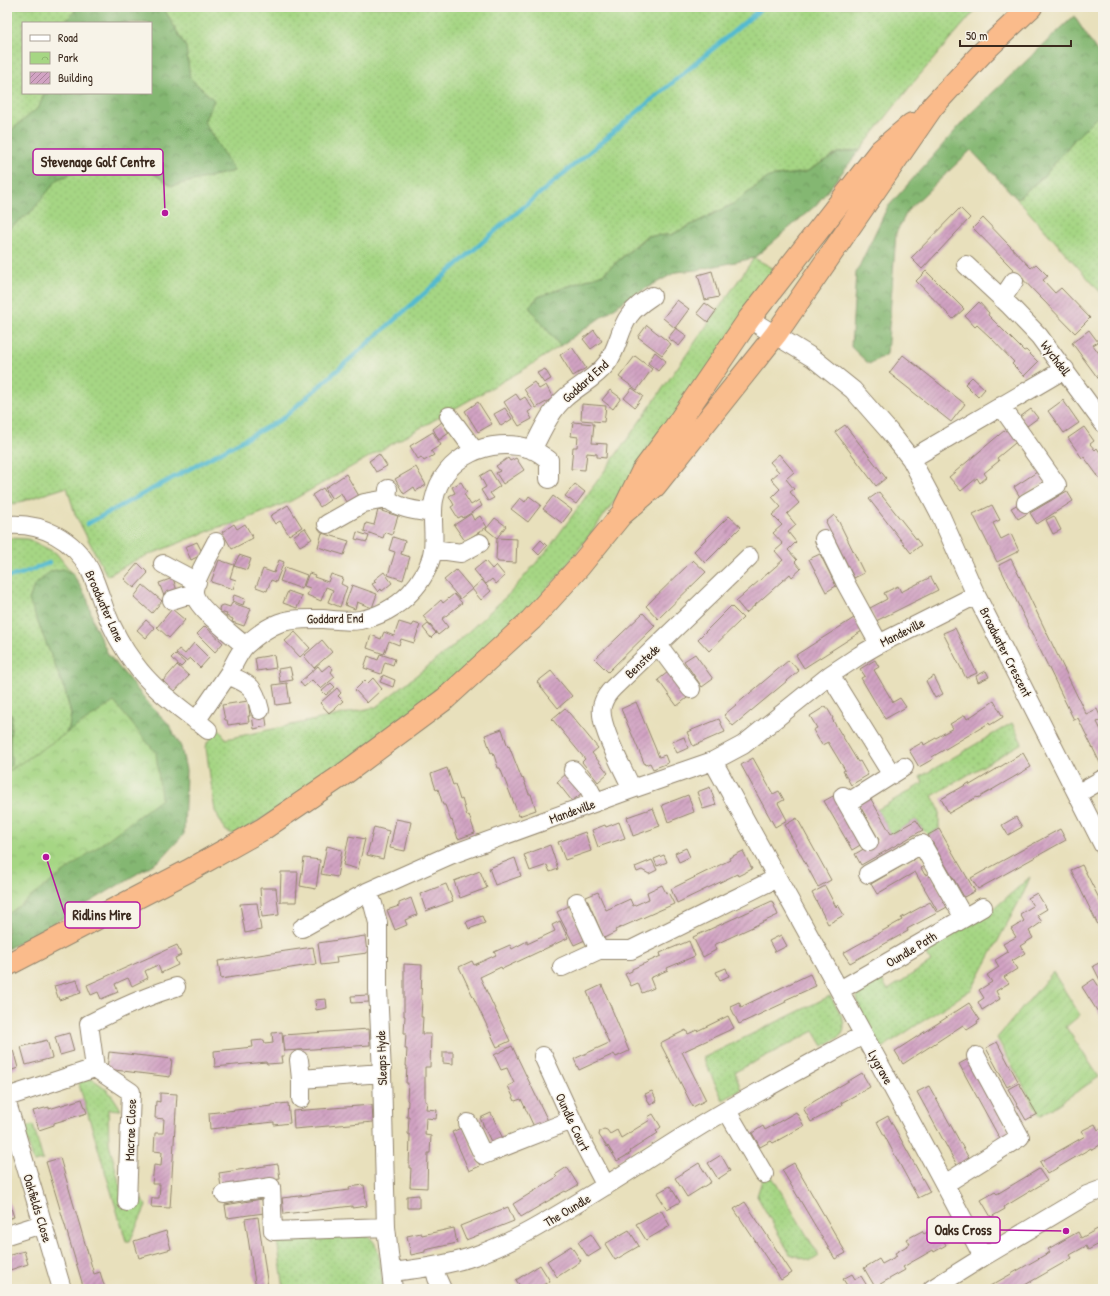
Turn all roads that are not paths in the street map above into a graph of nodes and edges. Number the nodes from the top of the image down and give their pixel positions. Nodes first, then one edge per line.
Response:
1 (1031, 7) edge
2 (933, 106) junction
3 (966, 265) dead end
4 (1014, 281) dead end
5 (652, 296) dead end
6 (1002, 298) junction
7 (749, 318) junction
8 (776, 334) junction
9 (1064, 369) junction
10 (1001, 406) junction
11 (449, 416) dead end
12 (1103, 423) edge
13 (474, 450) junction
14 (532, 450) junction
15 (911, 459) junction
16 (549, 479) dead end
17 (1026, 503) dead end
18 (433, 513) junction
19 (621, 515) junction
20 (333, 520) dead end
21 (7, 525) edge
22 (824, 540) dead end
23 (216, 542) dead end
24 (480, 543) dead end
25 (433, 549) junction
26 (749, 557) dead end
27 (163, 564) dead end
28 (197, 582) junction
29 (976, 595) junction
30 (172, 600) dead end
31 (879, 644) junction
32 (658, 645) junction
33 (245, 646) junction
34 (228, 675) junction
35 (830, 675) junction
36 (691, 689) dead end
37 (260, 710) dead end
38 (202, 725) joint
39 (713, 761) junction
40 (573, 770) dead end
41 (1103, 779) edge
42 (632, 789) junction
43 (1077, 794) junction
44 (596, 802) junction
45 (869, 842) dead end
46 (1103, 845) edge
47 (868, 874) dead end
48 (777, 878) junction
49 (367, 892) junction
50 (577, 902) dead end
51 (983, 907) dead end
52 (964, 918) junction
53 (302, 928) dead end
54 (598, 950) junction
55 (7, 965) edge
56 (562, 967) dead end
57 (176, 987) dead end
58 (840, 990) junction
59 (863, 1035) junction
60 (543, 1056) dead end
61 (976, 1056) dead end
62 (299, 1060) dead end
63 (95, 1068) junction
64 (382, 1073) junction
65 (301, 1079) junction
66 (7, 1097) edge
67 (301, 1099) dead end
68 (7, 1103) edge
69 (727, 1111) junction
70 (572, 1120) junction
71 (468, 1123) dead end
72 (764, 1174) dead end
73 (945, 1184) junction
74 (606, 1186) junction
75 (1103, 1189) edge
76 (224, 1194) dead end
77 (127, 1202) dead end
78 (42, 1224) junction
79 (386, 1227) junction
80 (7, 1235) edge
81 (983, 1257) junction
82 (434, 1266) junction
83 (392, 1280) edge
84 (62, 1289) edge
85 (442, 1289) edge
86 (932, 1289) edge

1 - 2 highway
2 - 7 highway
2 - 8 highway
3 - 6 street, Wychdell
4 - 6 street
5 - 14 street, Goddard End
6 - 9 street, Wychdell
7 - 8 street, Broadwater Crescent
7 - 19 highway
8 - 15 street, Broadwater Crescent
8 - 19 highway
9 - 10 street
9 - 12 street, Wychdell
10 - 15 street
10 - 17 street
11 - 13 street
13 - 14 street, Goddard End
13 - 18 street, Goddard End
14 - 16 street, Goddard End
15 - 29 street, Broadwater Crescent
18 - 20 street
18 - 25 street, Goddard End
19 - 55 highway
21 - 38 street, Broadwater Lane
22 - 31 street
23 - 28 street
24 - 25 street
25 - 33 street, Goddard End
26 - 32 street, Benstede
27 - 28 street
28 - 30 street
28 - 33 street
29 - 31 street, Mandeville
29 - 43 street, Broadwater Crescent
31 - 35 street, Mandeville
32 - 36 street
32 - 42 street, Benstede
33 - 34 street, Goddard End
34 - 37 street
34 - 38 street, Goddard End
35 - 39 street, Mandeville
35 - 45 street
39 - 42 street, Mandeville
39 - 48 street, Lygrave
40 - 44 street
41 - 43 street
42 - 44 street, Mandeville
43 - 46 street, Broadwater Crescent
44 - 49 street, Mandeville
47 - 52 street
48 - 54 street
48 - 58 street, Lygrave
49 - 53 street, Mandeville
49 - 64 street, Sleaps Hyde
50 - 54 street
51 - 52 street, Oundle Path
52 - 58 street, Oundle Path
54 - 56 street
57 - 63 street
58 - 59 street, Lygrave
59 - 69 street, The Oundle
59 - 73 street, Lygrave
60 - 70 street, Oundle Court
61 - 73 street
62 - 65 street
63 - 66 street
63 - 77 street, Macrae Close
64 - 65 street
64 - 79 street, Sleaps Hyde
65 - 67 street
68 - 78 street, Oakfields Close
69 - 72 street
69 - 74 street, The Oundle
70 - 71 street
70 - 74 street, Oundle Court
73 - 81 street, Lygrave
74 - 82 street, The Oundle
75 - 81 street
76 - 79 street
78 - 80 street
78 - 84 street, Oakfields Close
79 - 83 street, Sleaps Hyde
81 - 86 street
82 - 83 street, The Oundle
82 - 85 street

